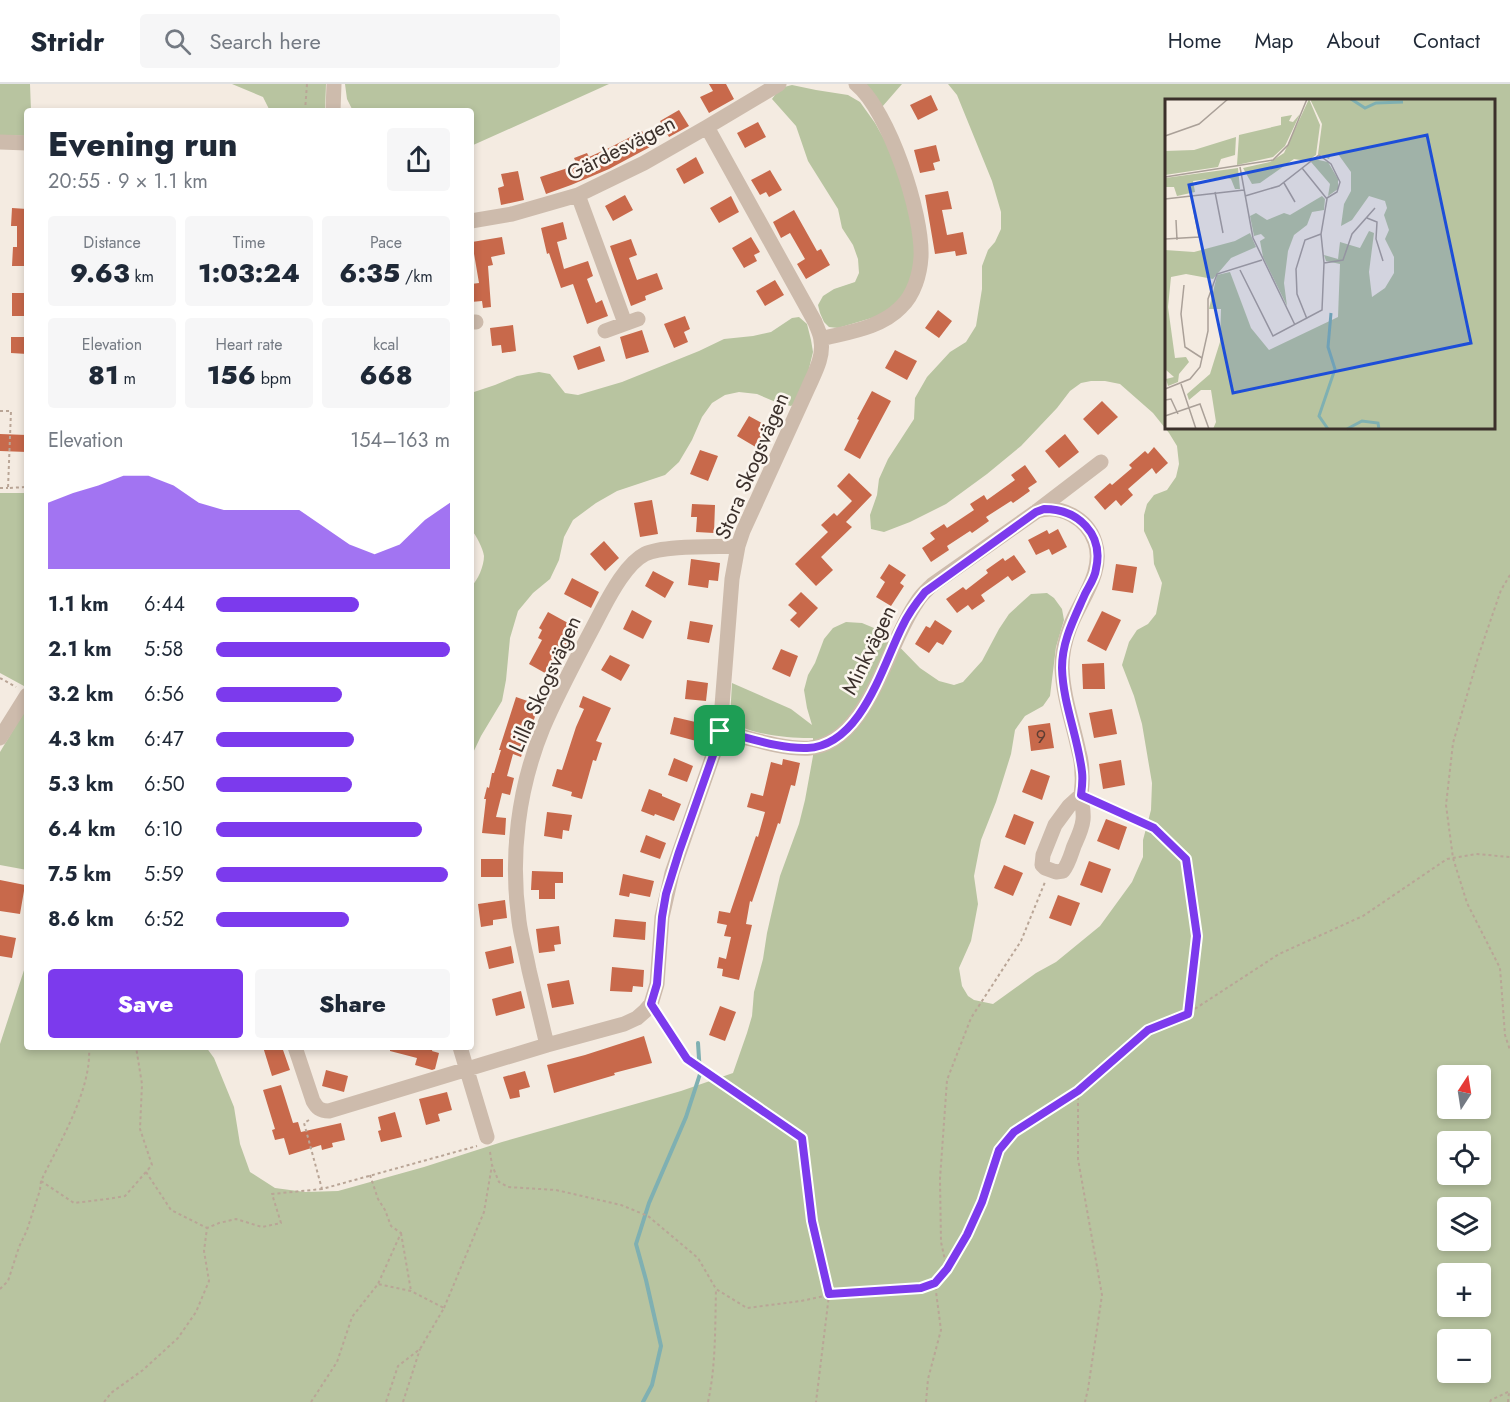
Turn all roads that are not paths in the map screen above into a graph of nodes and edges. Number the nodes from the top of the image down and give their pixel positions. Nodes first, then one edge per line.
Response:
1 (334, 84) edge
2 (779, 84) edge
3 (856, 84) edge
4 (333, 108) edge
5 (707, 127) junction
6 (0, 142) edge
7 (24, 143) edge
8 (0, 156) edge
9 (578, 195) junction
10 (474, 220) edge
11 (605, 330) dead end
12 (821, 339) junction
13 (1101, 462) dead end
14 (1036, 512) junction
15 (738, 546) junction
16 (22, 692) edge
17 (720, 731) junction
18 (0, 738) edge
19 (1081, 795) junction
20 (547, 1045) junction
21 (296, 1050) edge
22 (461, 1050) edge
23 (467, 1069) junction
24 (487, 1140) road end

1 - 4 street
2 - 5 street, Gärdesvägen
3 - 12 street
5 - 9 street, Gärdesvägen
5 - 12 street
6 - 7 street
6 - 8 street
9 - 10 street, Gärdesvägen
9 - 11 street
12 - 15 street, Stora Skogsvägen
13 - 14 street, Minkvägen
14 - 17 street, Minkvägen
14 - 19 street
15 - 17 street, Stora Skogsvägen
15 - 20 street, Lilla Skogsvägen
16 - 18 street
17 - 20 street, Stora Skogsvägen
19 - 19 street
20 - 23 street
21 - 23 street
22 - 23 street
23 - 24 street

